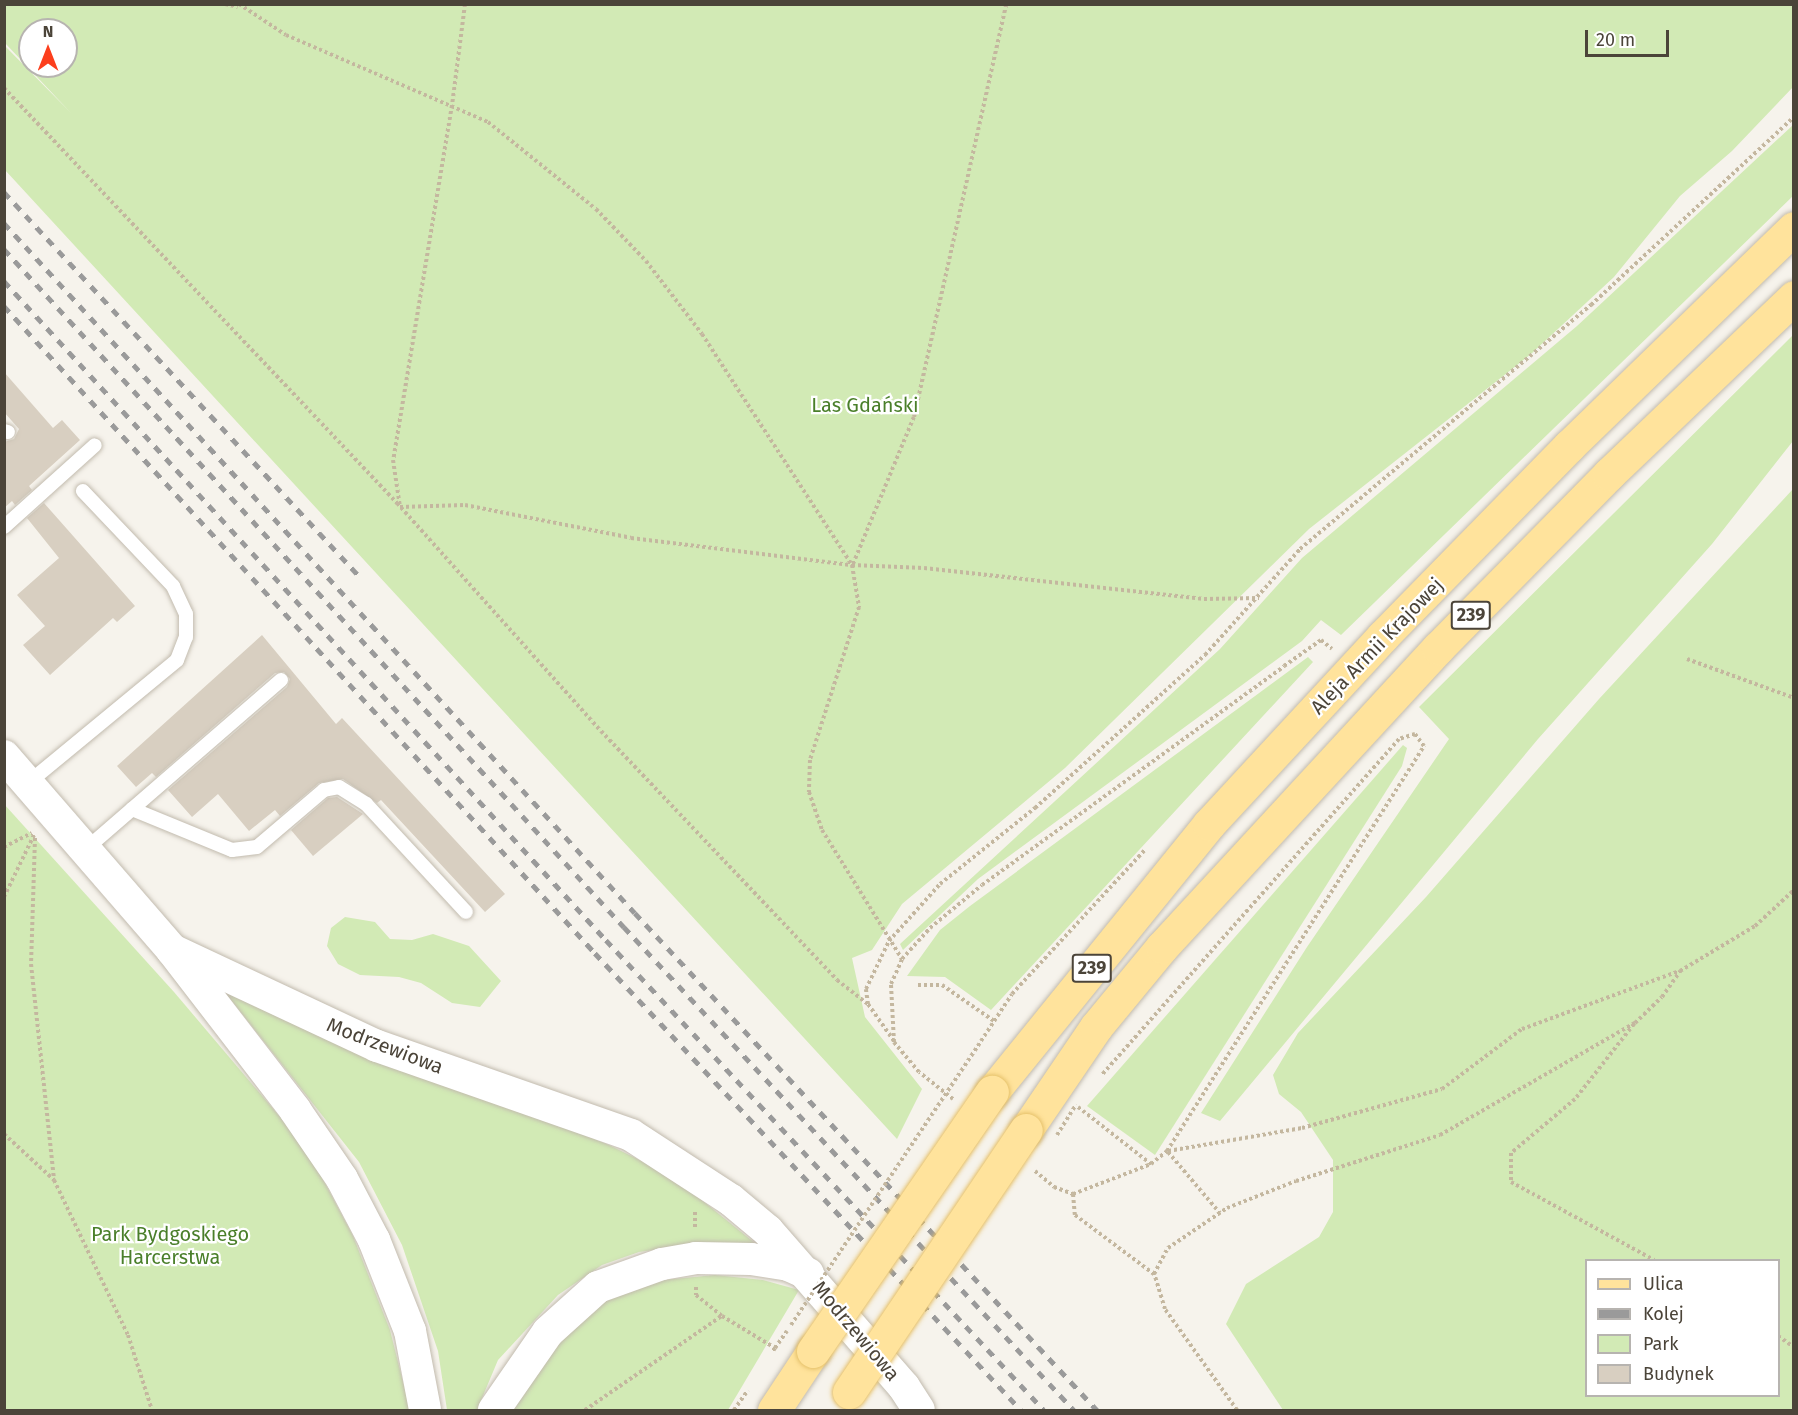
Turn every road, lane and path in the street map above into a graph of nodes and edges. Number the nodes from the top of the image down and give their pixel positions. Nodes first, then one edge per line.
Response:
1 (225, 4) edge
2 (465, 4) edge
3 (1006, 4) edge
4 (239, 6) edge
5 (4, 88) edge
6 (452, 105) junction
7 (1794, 117) edge
8 (1794, 228) edge
9 (1794, 297) edge
10 (95, 445) dead end
11 (83, 490) dead end
12 (400, 507) junction
13 (4, 527) edge
14 (852, 565) junction
15 (1258, 598) junction
16 (1332, 649) dead end
17 (1687, 659) dead end
18 (281, 680) dead end
19 (1794, 698) edge
20 (4, 756) edge
21 (28, 783) junction
22 (132, 809) junction
23 (36, 831) junction
24 (43, 840) dead end
25 (4, 847) edge
26 (86, 849) junction
27 (1794, 890) edge
28 (4, 897) edge
29 (466, 912) dead end
30 (889, 941) junction
31 (172, 950) junction
32 (902, 959) junction
33 (1680, 970) junction
34 (918, 985) dead end
35 (868, 1004) junction
36 (994, 1021) dead end
37 (1635, 1023) junction
38 (981, 1041) dead end
39 (894, 1042) junction
40 (1100, 1079) dead end
41 (932, 1081) dead end
42 (1084, 1096) dead end
43 (4, 1134) edge
44 (1167, 1151) junction
45 (1152, 1164) junction
46 (54, 1180) junction
47 (1045, 1180) dead end
48 (1073, 1194) junction
49 (1220, 1213) junction
50 (1652, 1259) edge
51 (808, 1274) junction
52 (1154, 1274) junction
53 (1780, 1337) edge
54 (1794, 1347) edge
55 (911, 1399) edge
56 (843, 1401) edge
57 (152, 1410) edge
58 (425, 1410) edge
59 (494, 1410) edge
60 (585, 1410) edge
61 (774, 1410) edge
62 (1237, 1410) edge

1 - 4 path
2 - 6 path
3 - 14 path
4 - 6 path
5 - 12 path
6 - 12 path
6 - 14 path
7 - 15 path
8 - 61 main road, Aleja Armii Krajowej / 239, bridge
9 - 56 main road, 239, bridge
10 - 13 lane
11 - 21 lane
12 - 14 path
12 - 35 path
14 - 15 path
14 - 30 path
15 - 30 path
16 - 32 path
17 - 19 path
18 - 22 lane
20 - 21 street, Modrzewiowa
21 - 26 street, Modrzewiowa
22 - 26 lane
22 - 29 lane
23 - 24 path
23 - 25 path
23 - 28 path
23 - 46 path
26 - 31 street, Modrzewiowa
27 - 33 path
30 - 32 path
30 - 35 path
31 - 51 street, Modrzewiowa
31 - 58 street
32 - 39 path
33 - 37 path
33 - 44 path
34 - 36 path
35 - 39 path
37 - 49 path
37 - 50 path
38 - 60 path, bridge
39 - 41 path
40 - 44 path
42 - 45 path
43 - 46 path
44 - 45 path
44 - 49 path
45 - 48 path
46 - 57 path
47 - 48 path
48 - 52 path
49 - 52 path
51 - 55 street, Modrzewiowa
51 - 59 street, Modrzewiowa
52 - 62 path
53 - 54 path

